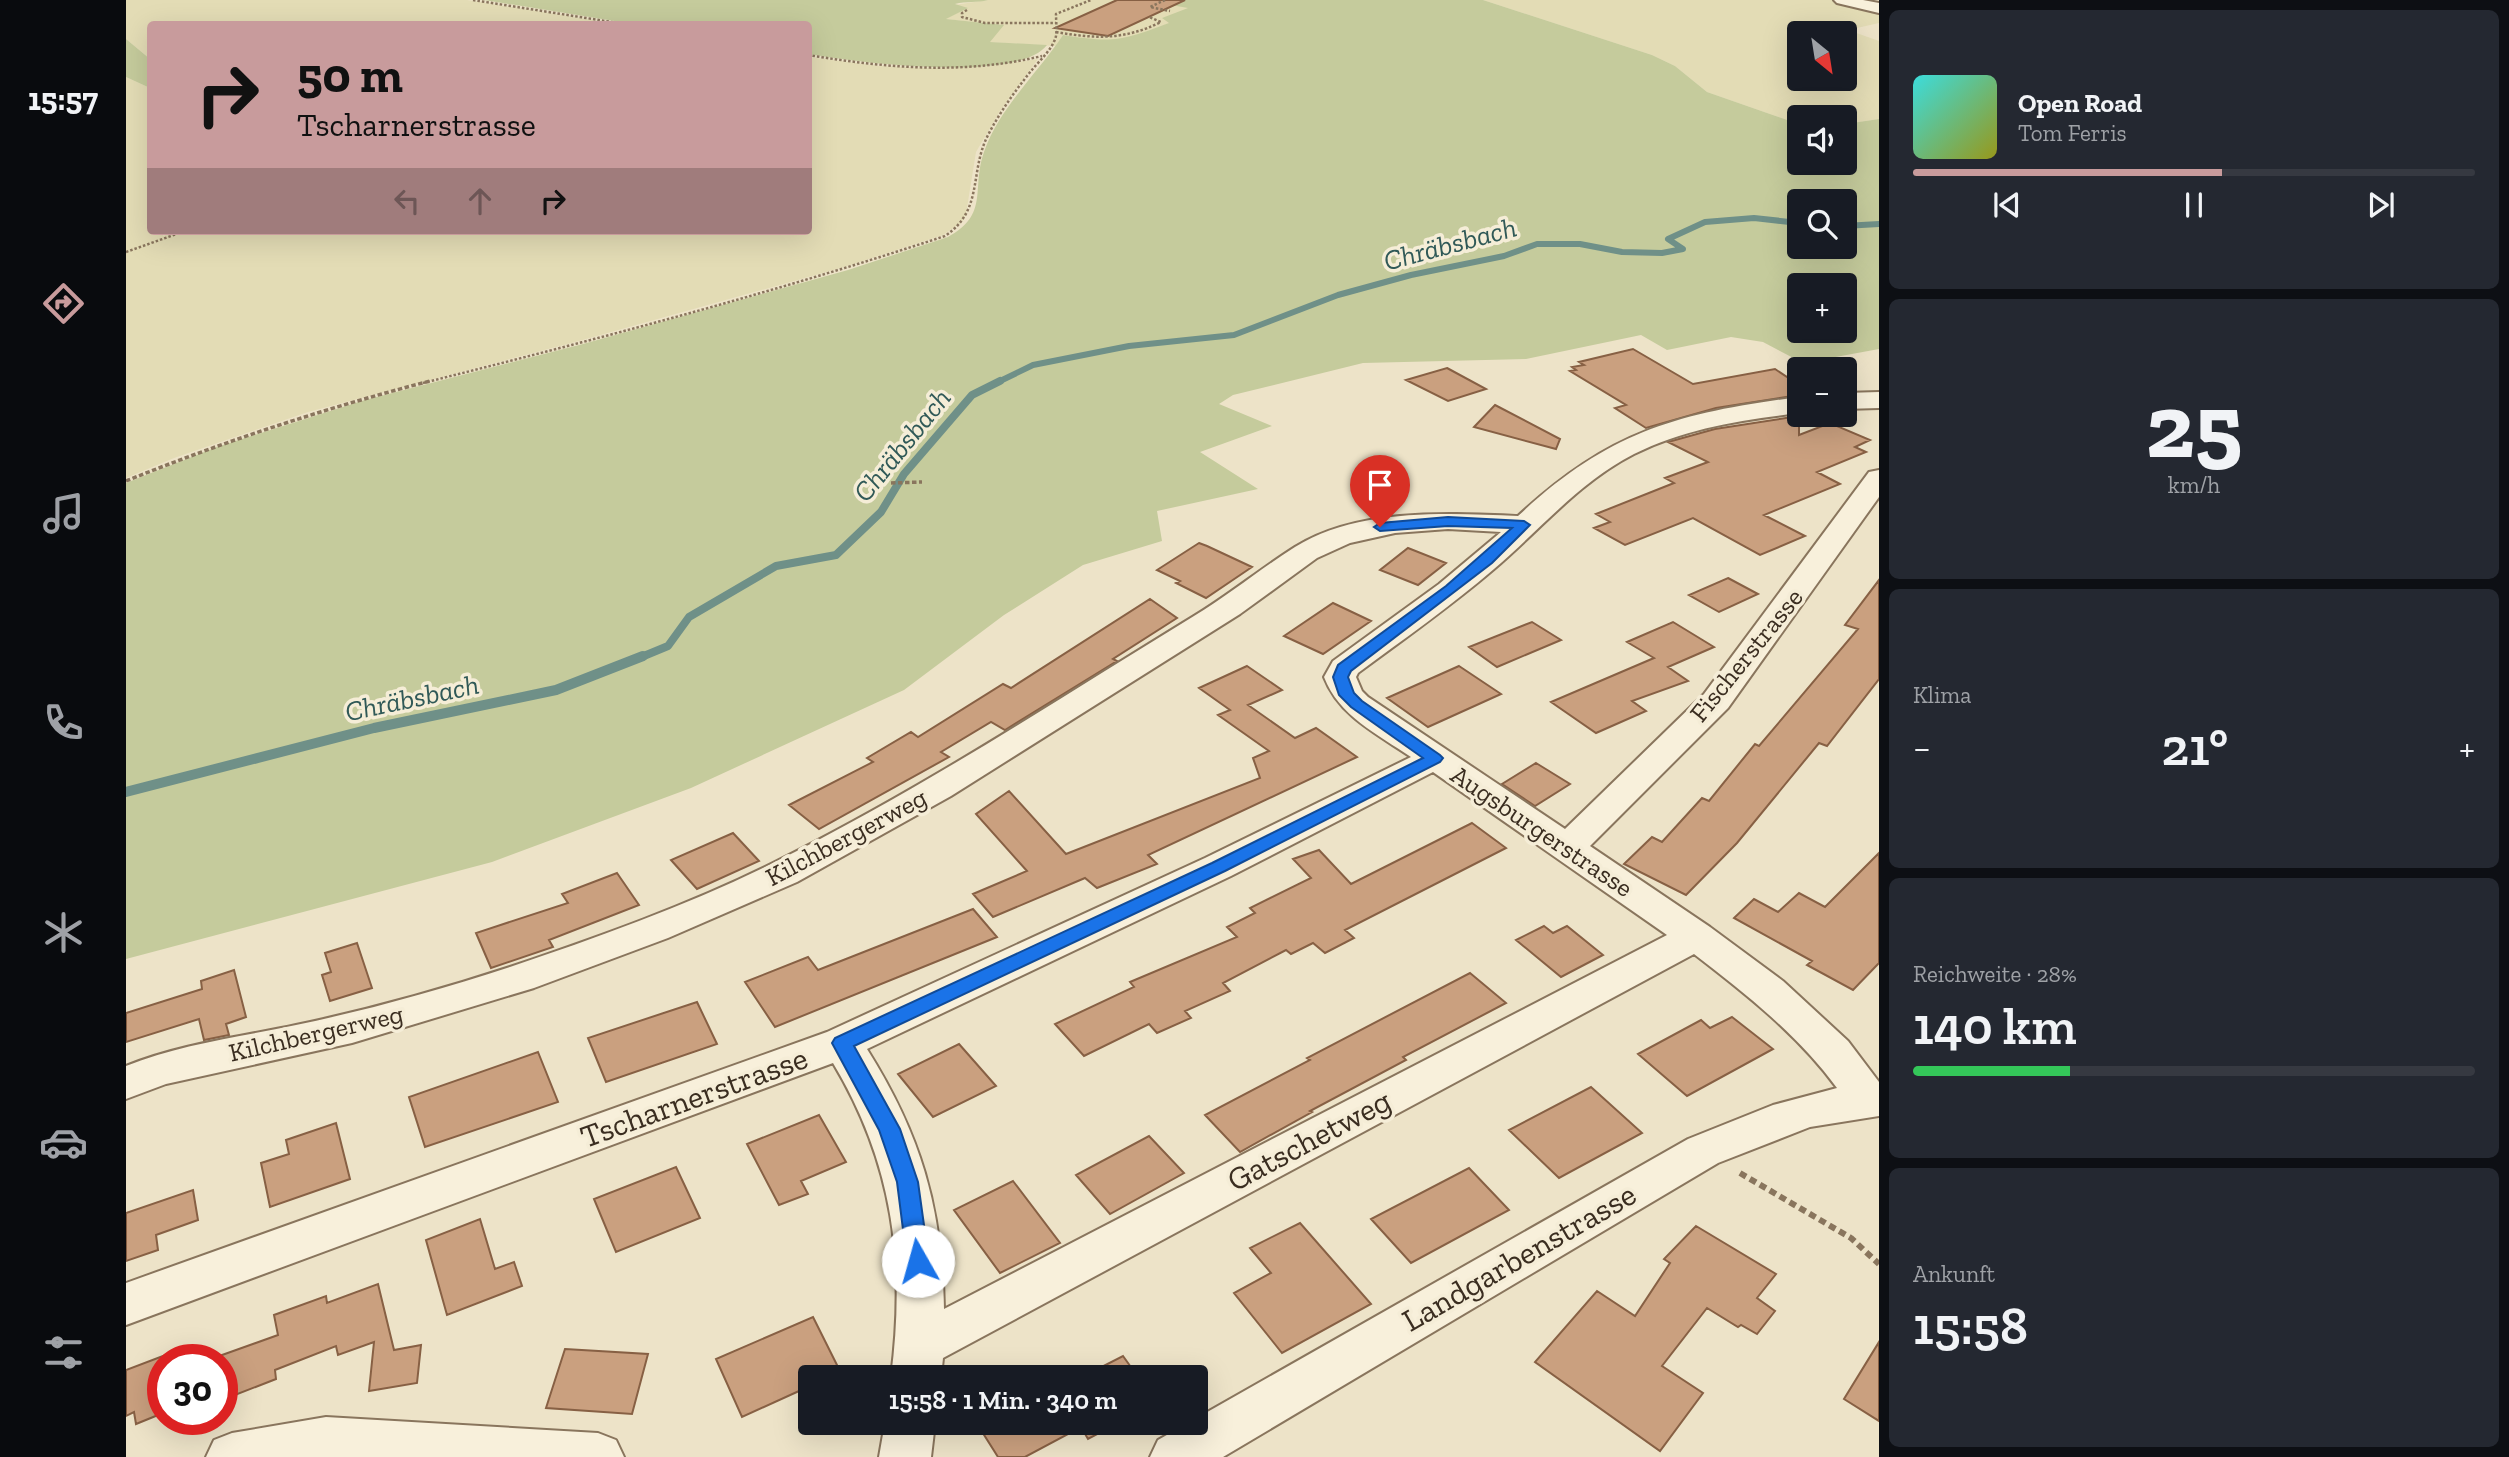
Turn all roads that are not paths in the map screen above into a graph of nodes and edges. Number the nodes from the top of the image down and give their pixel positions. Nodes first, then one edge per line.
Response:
1 (1842, 0) edge
2 (1879, 8) edge
3 (1879, 400) edge
4 (1857, 401) edge
5 (1787, 406) edge
6 (1879, 478) edge
7 (1524, 525) junction
8 (1435, 758) junction
9 (1567, 848) junction
10 (1696, 936) junction
11 (842, 1043) junction
12 (126, 1083) edge
13 (1874, 1100) edge
14 (126, 1304) edge
15 (919, 1361) edge
16 (908, 1435) edge
17 (232, 1457) edge
18 (598, 1457) edge
19 (905, 1457) edge
20 (1176, 1457) edge

1 - 2 street
3 - 4 street
5 - 7 street, Augsburgerstrasse
6 - 9 street, Fischerstrasse
7 - 8 street, Augsburgerstrasse
7 - 12 street, Kilchbergerweg
8 - 9 street, Augsburgerstrasse
8 - 11 street, Tscharnerstrasse
9 - 10 street, Augsburgerstrasse
10 - 13 street, Augsburgerstrasse
10 - 15 street, Gatschetweg
11 - 14 street, Tscharnerstrasse
11 - 15 street
13 - 20 street, Landgarbenstrasse
16 - 19 street
17 - 18 street

